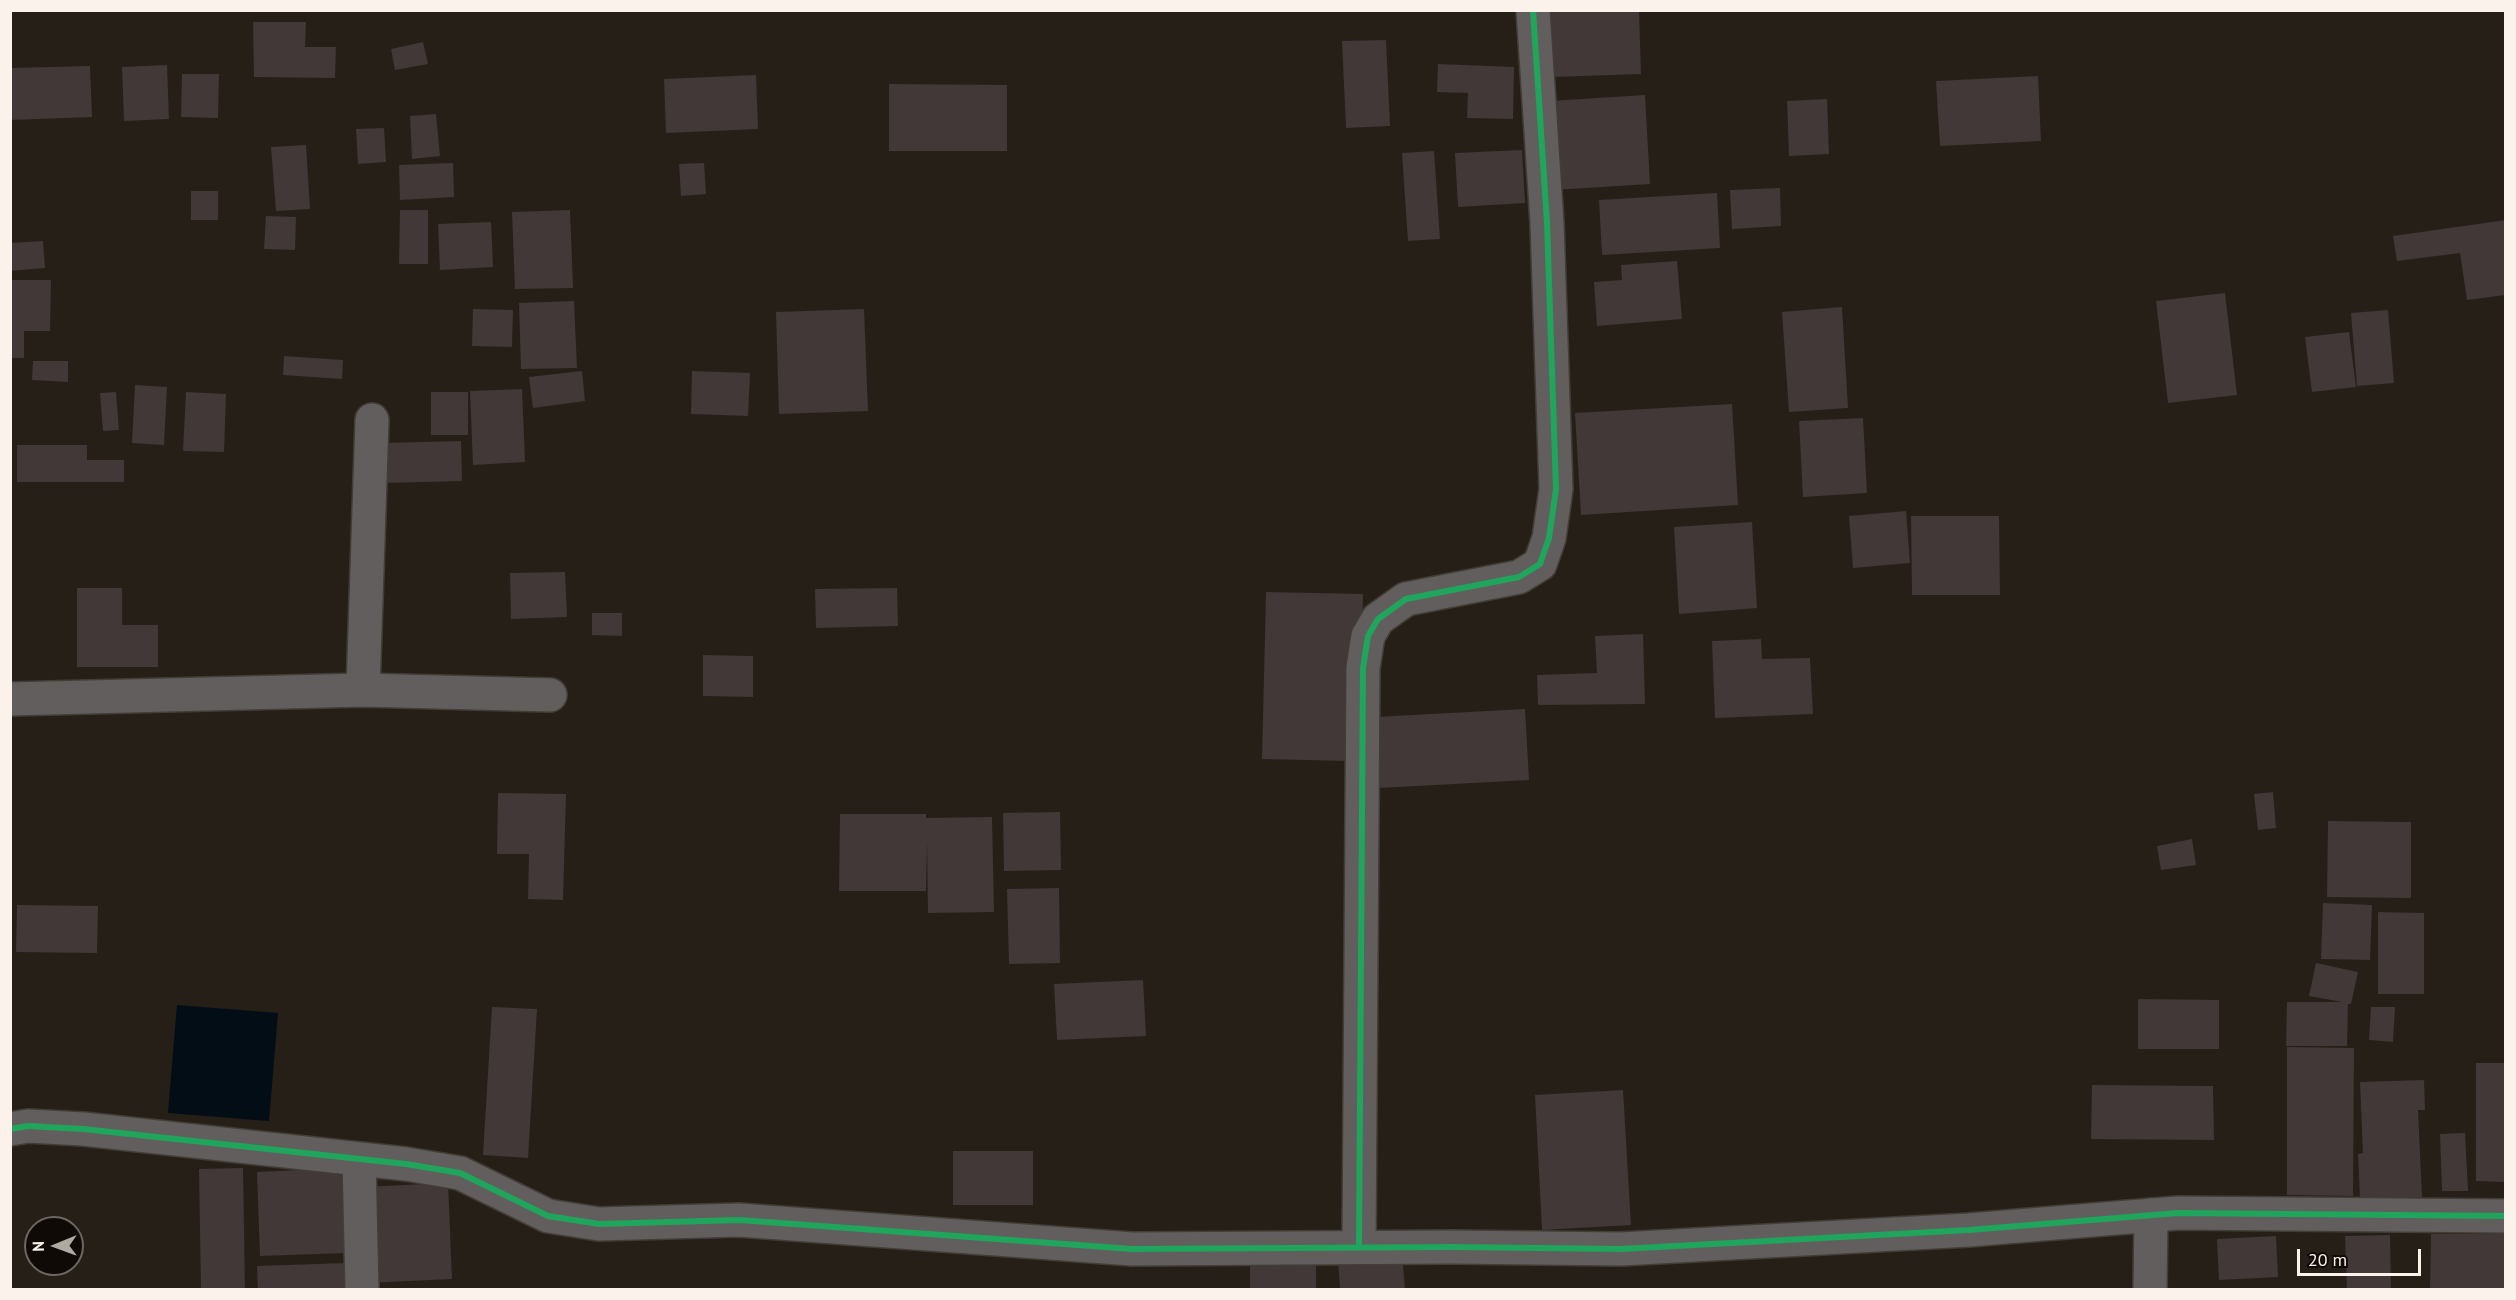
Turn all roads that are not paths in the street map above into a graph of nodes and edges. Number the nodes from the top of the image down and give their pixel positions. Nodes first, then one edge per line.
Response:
1 (1533, 10) edge
2 (372, 420) dead end
3 (363, 690) junction
4 (550, 695) dead end
5 (10, 699) edge
6 (10, 1130) edge
7 (359, 1159) junction
8 (2151, 1215) junction
9 (2505, 1216) edge
10 (1359, 1247) junction
11 (362, 1290) edge
12 (2150, 1290) edge

1 - 10 street
2 - 3 street
3 - 4 street
3 - 5 street
6 - 7 street
7 - 10 street
7 - 11 street
8 - 9 street
8 - 10 street
8 - 12 street

